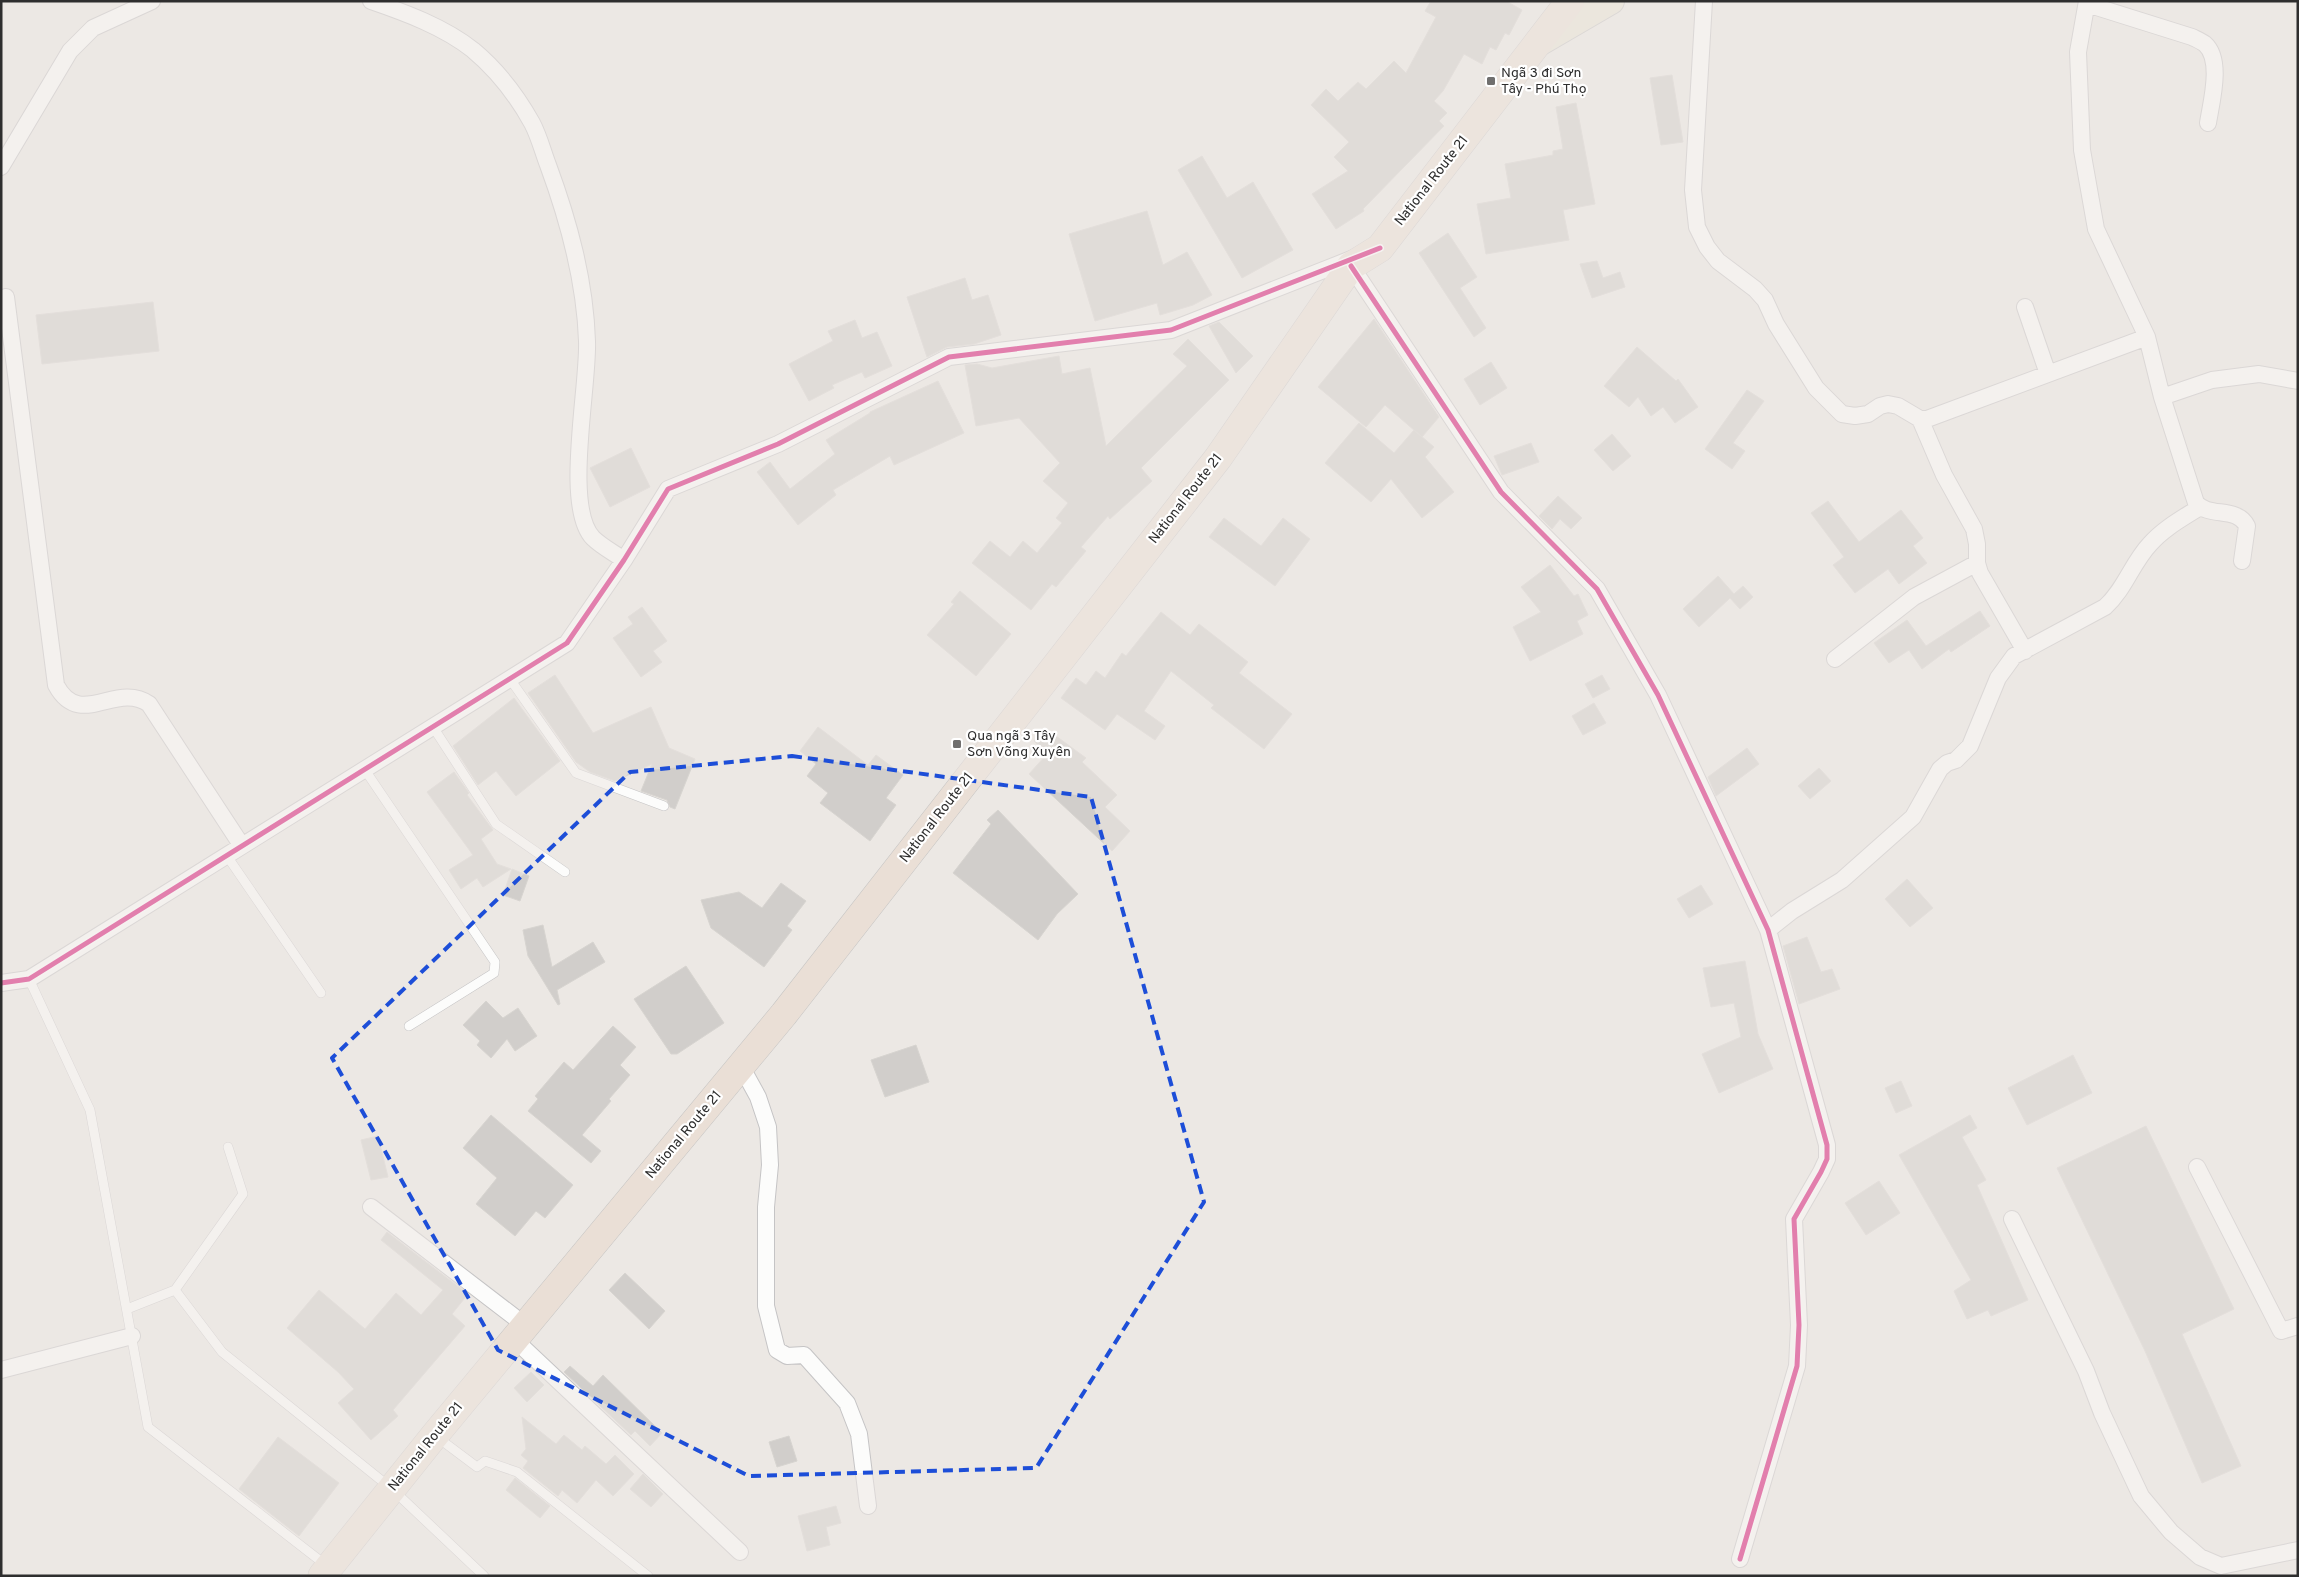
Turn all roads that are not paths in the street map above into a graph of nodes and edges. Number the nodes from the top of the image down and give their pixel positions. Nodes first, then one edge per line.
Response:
1 (152, 1) edge
2 (371, 1) edge
3 (1570, 1) edge
4 (1611, 1) edge
5 (1704, 1) edge
6 (2087, 3) edge
7 (1539, 43) junction
8 (2208, 123) dead end
9 (1, 167) edge
10 (1380, 248) junction
11 (1351, 266) junction
12 (6, 297) dead end
13 (2025, 307) dead end
14 (2147, 337) junction
15 (2048, 374) junction
16 (2298, 381) edge
17 (2162, 397) junction
18 (1920, 419) junction
19 (2200, 507) junction
20 (624, 560) junction
21 (2242, 560) dead end
22 (1977, 563) junction
23 (2026, 651) junction
24 (1835, 660) dead end
25 (510, 679) junction
26 (433, 727) junction
27 (364, 770) junction
28 (664, 806) dead end
29 (242, 846) junction
30 (227, 856) junction
31 (565, 872) dead end
32 (1768, 930) junction
33 (29, 979) junction
34 (1, 982) edge
35 (321, 992) dead end
36 (409, 1026) dead end
37 (741, 1066) junction
38 (228, 1148) dead end
39 (2197, 1167) dead end
40 (370, 1207) dead end
41 (2012, 1219) dead end
42 (175, 1290) junction
43 (126, 1309) junction
44 (2298, 1326) edge
45 (521, 1333) junction
46 (132, 1336) junction
47 (1, 1370) edge
48 (434, 1436) junction
49 (392, 1489) junction
50 (868, 1506) dead end
51 (2298, 1550) edge
52 (740, 1552) dead end
53 (1740, 1558) dead end
54 (2245, 1569) edge
55 (330, 1573) edge
56 (484, 1576) edge
57 (648, 1576) edge

1 - 9 street
2 - 20 street
3 - 7 highway, National Route 21
4 - 7 main road
5 - 18 street
6 - 8 street
6 - 14 street
7 - 10 highway, National Route 21
10 - 11 highway, National Route 21
10 - 20 street
11 - 32 street
11 - 37 highway, National Route 21
12 - 29 street
13 - 15 street
14 - 15 street
14 - 17 street
15 - 18 street
16 - 17 street
17 - 19 street
18 - 22 street
19 - 21 street
19 - 23 street
20 - 25 street
22 - 23 street
22 - 24 street
23 - 32 street
25 - 26 street
25 - 28 lane
26 - 27 street
26 - 31 lane
27 - 29 street
27 - 36 lane
29 - 30 street
30 - 33 street
30 - 35 lane
32 - 53 street
33 - 34 street
33 - 43 lane
37 - 45 highway, National Route 21
37 - 50 street
38 - 42 lane
39 - 44 street
40 - 45 street
41 - 54 street
42 - 43 lane
42 - 49 lane
43 - 46 lane
45 - 48 highway, National Route 21
45 - 52 street
46 - 47 street
46 - 55 lane
48 - 49 highway, National Route 21
48 - 57 lane
49 - 55 highway, National Route 21
49 - 56 lane
51 - 54 street

